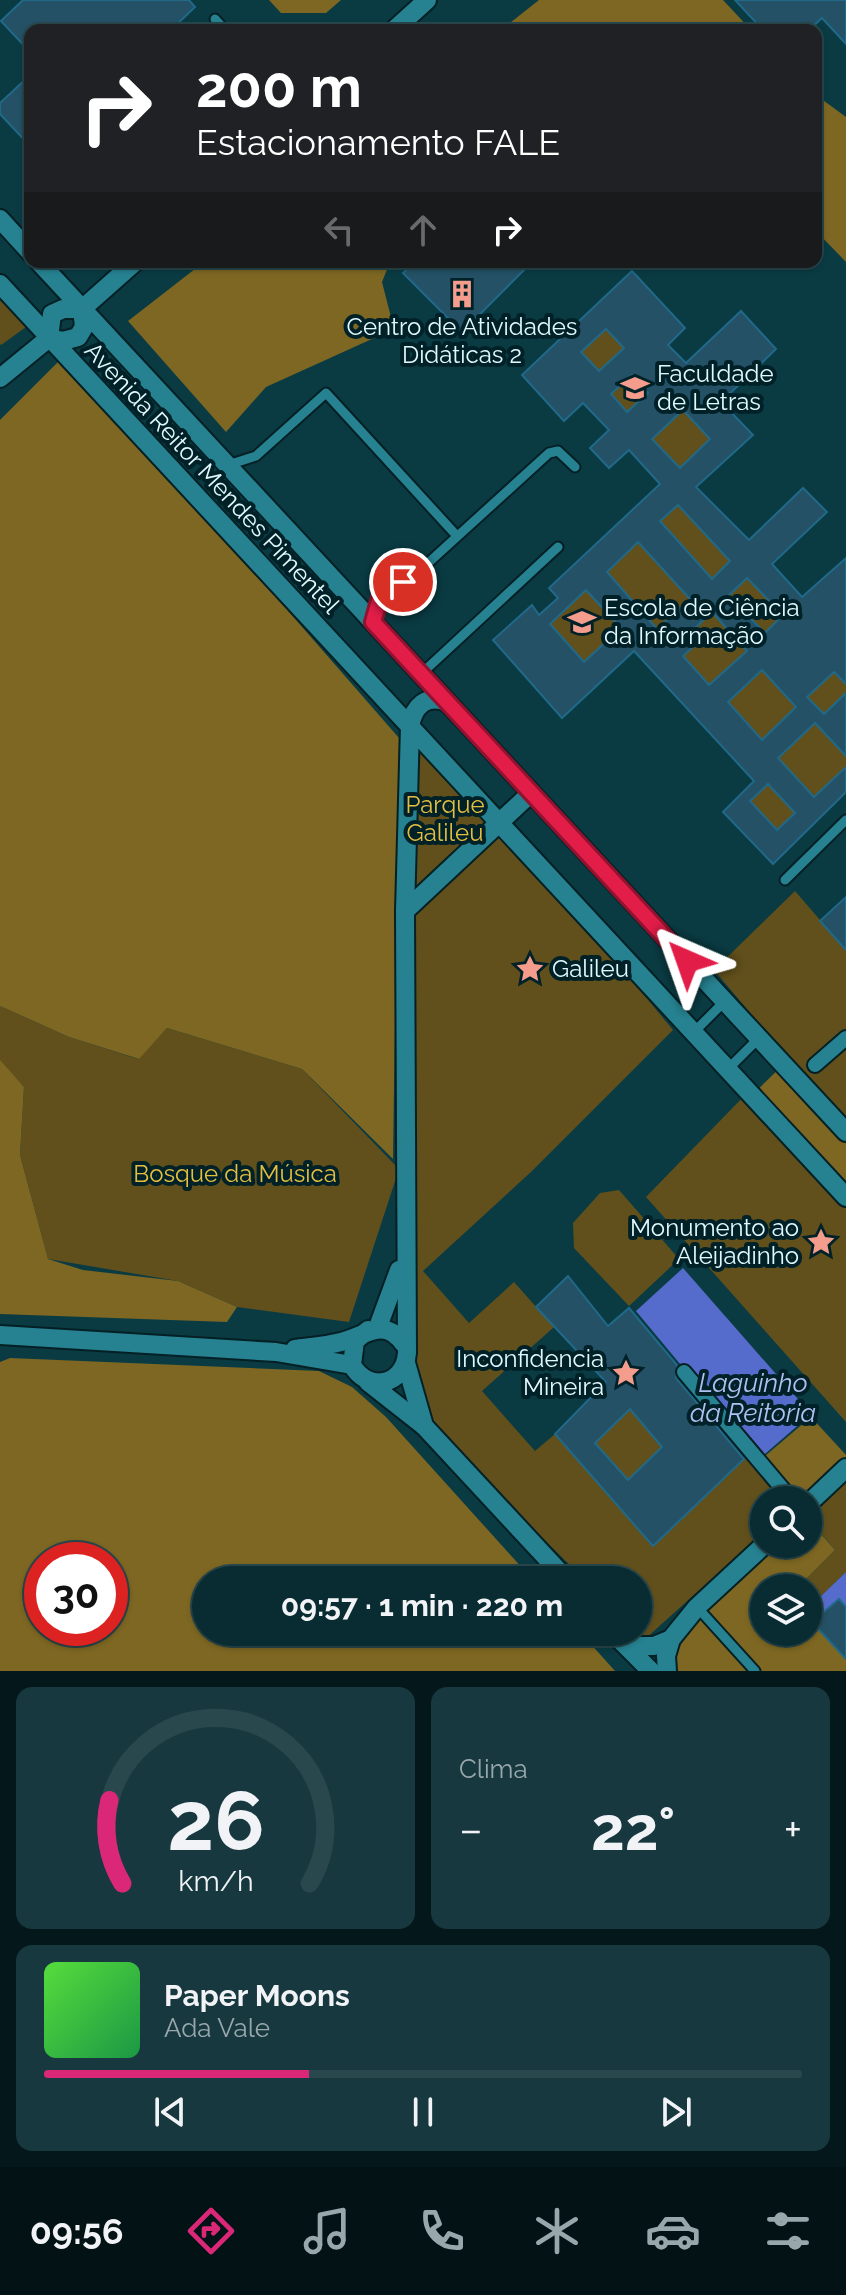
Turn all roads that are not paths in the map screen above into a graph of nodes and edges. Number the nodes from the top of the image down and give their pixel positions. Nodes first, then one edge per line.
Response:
1 (427, 0) edge
2 (215, 19) dead end
3 (220, 24) edge
4 (401, 24) edge
5 (0, 219) edge
6 (24, 245) edge
7 (44, 268) edge
8 (118, 270) edge
9 (0, 284) edge
10 (82, 309) junction
11 (49, 338) junction
12 (0, 378) edge
13 (228, 465) junction
14 (575, 467) dead end
15 (457, 536) junction
16 (558, 547) dead end
17 (373, 622) junction
18 (421, 674) junction
19 (447, 702) junction
20 (410, 726) junction
21 (531, 793) junction
22 (846, 820) edge
23 (499, 823) junction
24 (785, 880) dead end
25 (405, 911) junction
26 (724, 1002) junction
27 (694, 1032) junction
28 (846, 1038) edge
29 (758, 1039) junction
30 (815, 1065) dead end
31 (728, 1069) junction
32 (846, 1132) edge
33 (846, 1197) edge
34 (405, 1248) junction
35 (373, 1328) junction
36 (4, 1338) edge
37 (404, 1344) junction
38 (276, 1352) junction
39 (406, 1363) junction
40 (358, 1372) junction
41 (684, 1372) dead end
42 (424, 1426) junction
43 (846, 1468) edge
44 (780, 1486) edge
45 (822, 1491) edge
46 (750, 1558) edge
47 (554, 1566) edge
48 (697, 1607) junction
49 (671, 1639) junction
50 (626, 1646) edge
51 (632, 1652) junction
52 (651, 1671) edge
53 (667, 1671) edge
54 (755, 1671) edge

1 - 4 street
2 - 3 lane
5 - 6 street
7 - 10 street, Avenida Reitor Mendes Pimentel
8 - 10 street
9 - 11 street, Avenida Reitor Mendes Pimentel
10 - 11 street
10 - 11 street
10 - 13 street, Avenida Reitor Mendes Pimentel
11 - 12 street
11 - 20 street, Avenida Reitor Mendes Pimentel
13 - 15 lane
13 - 17 street, Avenida Reitor Mendes Pimentel
14 - 15 lane
15 - 17 lane
16 - 18 lane
17 - 18 street, Avenida Reitor Mendes Pimentel
18 - 19 street, Avenida Reitor Mendes Pimentel
19 - 20 street
19 - 21 street, Avenida Reitor Mendes Pimentel
20 - 23 street, Avenida Reitor Mendes Pimentel
20 - 25 street
21 - 23 street
21 - 26 street, Avenida Reitor Mendes Pimentel
22 - 24 lane
23 - 25 street
23 - 27 street, Avenida Reitor Mendes Pimentel
25 - 34 street
26 - 27 lane
26 - 29 street, Avenida Reitor Mendes Pimentel
27 - 31 street, Avenida Reitor Mendes Pimentel
28 - 30 street
29 - 31 lane
29 - 32 street, Avenida Reitor Mendes Pimentel
31 - 33 street, Avenida Reitor Mendes Pimentel
34 - 35 street
34 - 37 street
35 - 37 street
35 - 38 street
35 - 40 street
36 - 38 street
37 - 39 street
38 - 40 street
39 - 40 street
39 - 42 street
40 - 42 street
41 - 44 street
42 - 47 street
43 - 45 street
46 - 48 street
48 - 49 street
48 - 54 lane
49 - 51 street
49 - 53 street
50 - 51 street
51 - 52 street

